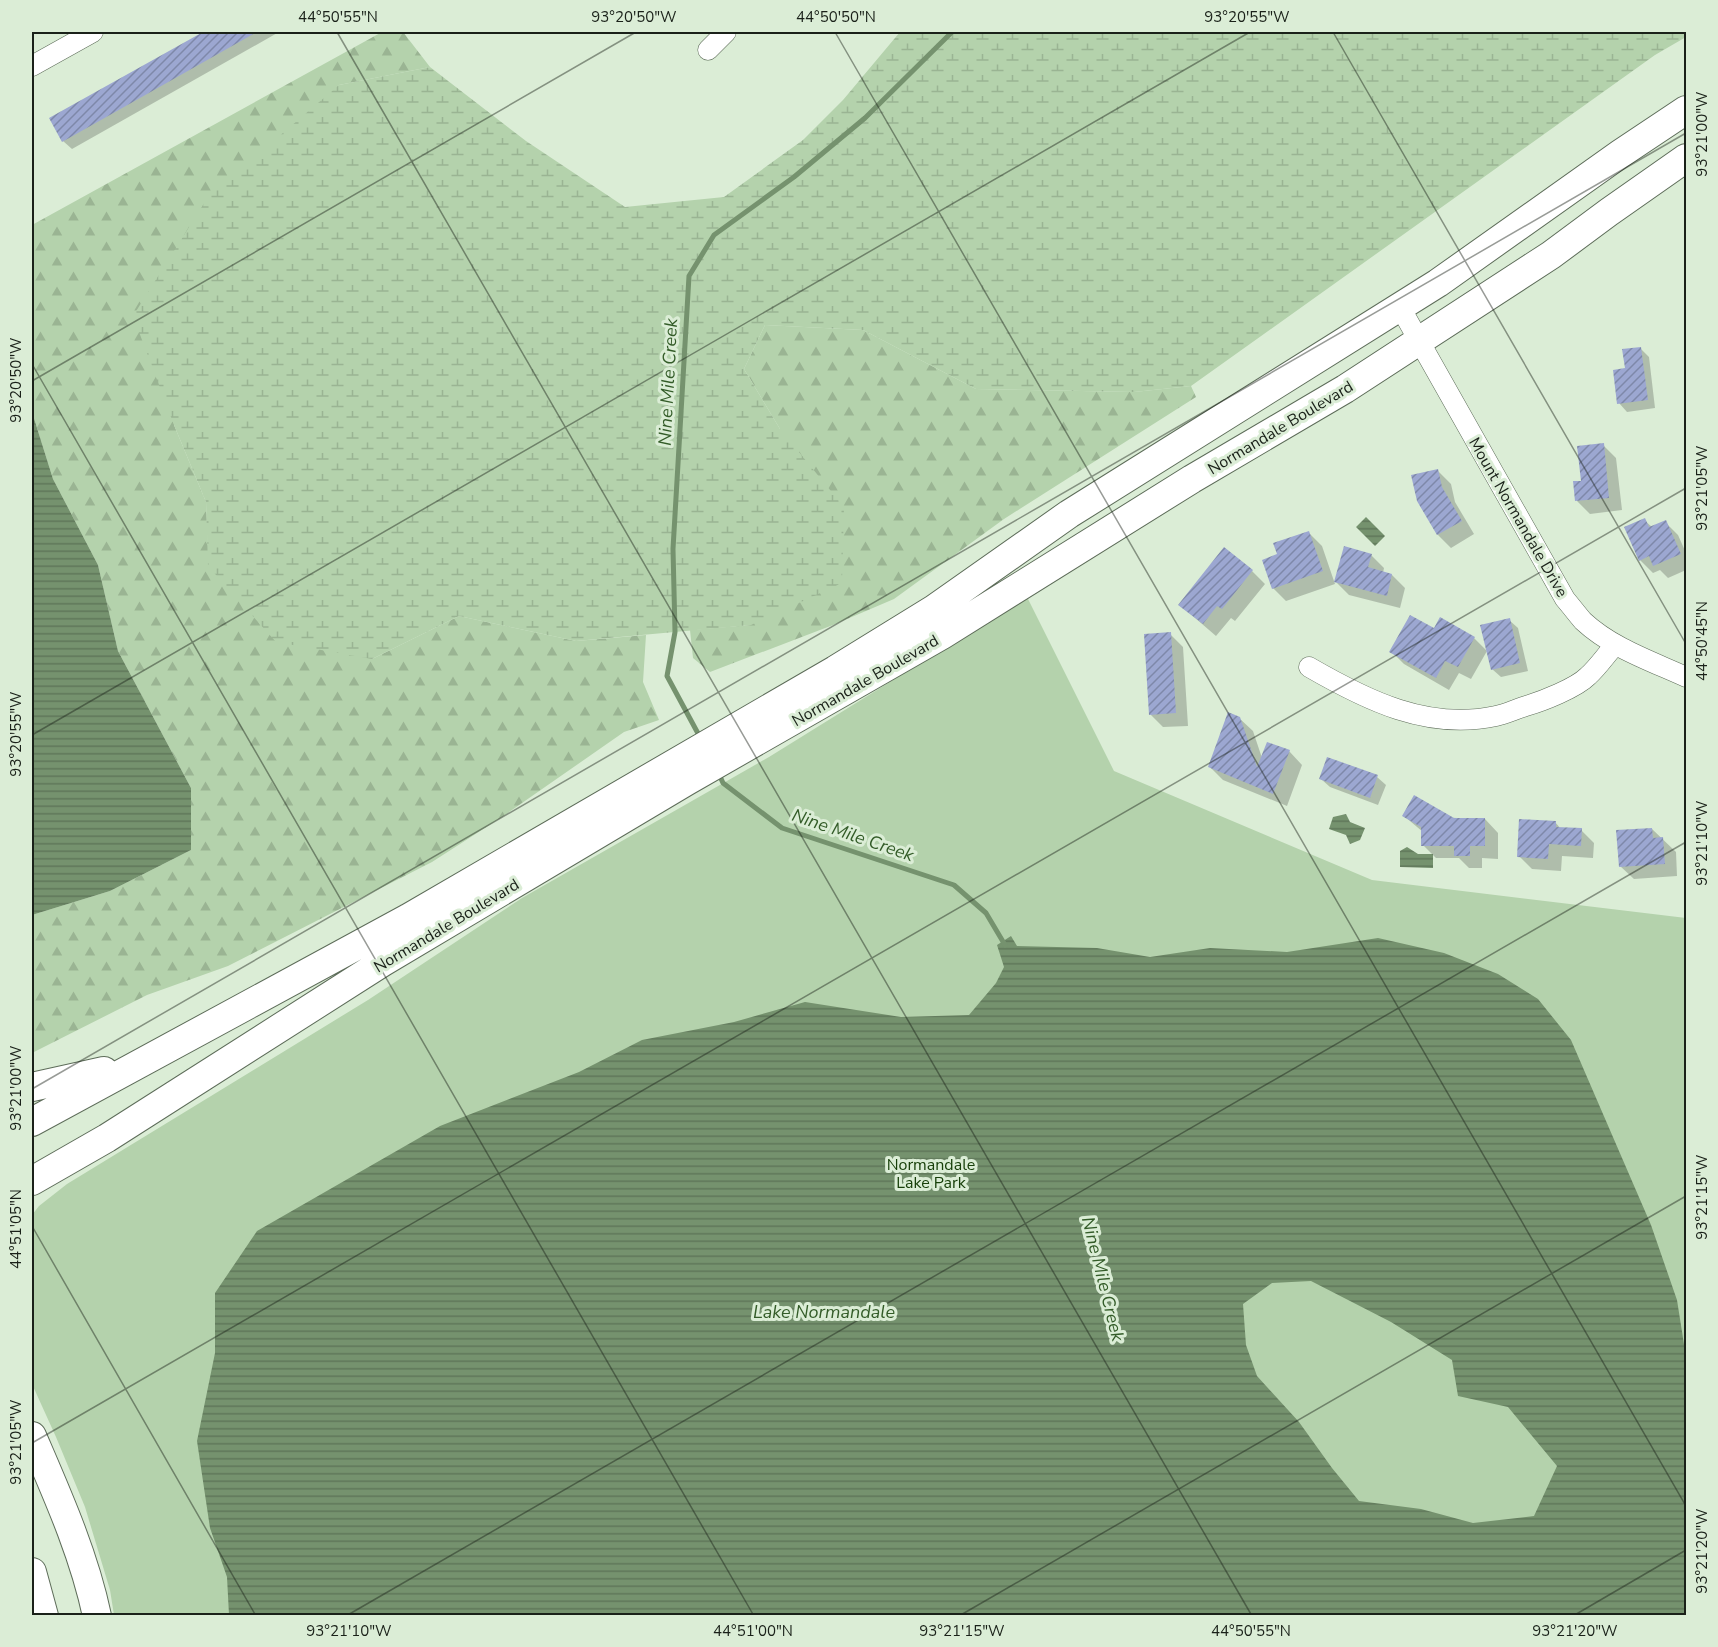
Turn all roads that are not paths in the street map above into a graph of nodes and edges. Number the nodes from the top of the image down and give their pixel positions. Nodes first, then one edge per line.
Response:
1 (93, 32) edge
2 (726, 32) edge
3 (708, 50) dead end
4 (32, 66) edge
5 (1686, 110) edge
6 (1686, 158) edge
7 (1400, 307) junction
8 (1420, 342) junction
9 (1615, 645) junction
10 (1309, 667) dead end
11 (1686, 677) edge
12 (739, 739) junction
13 (681, 772) junction
14 (138, 1062) junction
15 (32, 1087) edge
16 (32, 1122) edge
17 (107, 1138) junction
18 (32, 1181) edge
19 (32, 1200) edge
20 (32, 1424) edge
21 (32, 1436) edge
22 (44, 1464) junction
23 (32, 1572) edge
24 (44, 1616) edge
25 (97, 1616) edge

1 - 4 street
2 - 3 street
5 - 7 main road, Normandale Boulevard
6 - 8 main road, Normandale Boulevard
7 - 8 street, Mount Normandale Drive
7 - 12 main road, Normandale Boulevard
8 - 9 street, Mount Normandale Drive
8 - 12 main road, Normandale Boulevard
9 - 10 street
9 - 11 street, Mount Normandale Drive
12 - 13 main road, Normandale Boulevard
13 - 14 main road, Normandale Boulevard
13 - 17 main road, Normandale Boulevard
14 - 15 main road
14 - 16 main road, Normandale Boulevard
17 - 18 main road, Normandale Boulevard
17 - 19 main road
20 - 22 main road
21 - 22 main road
22 - 25 main road
23 - 24 main road

